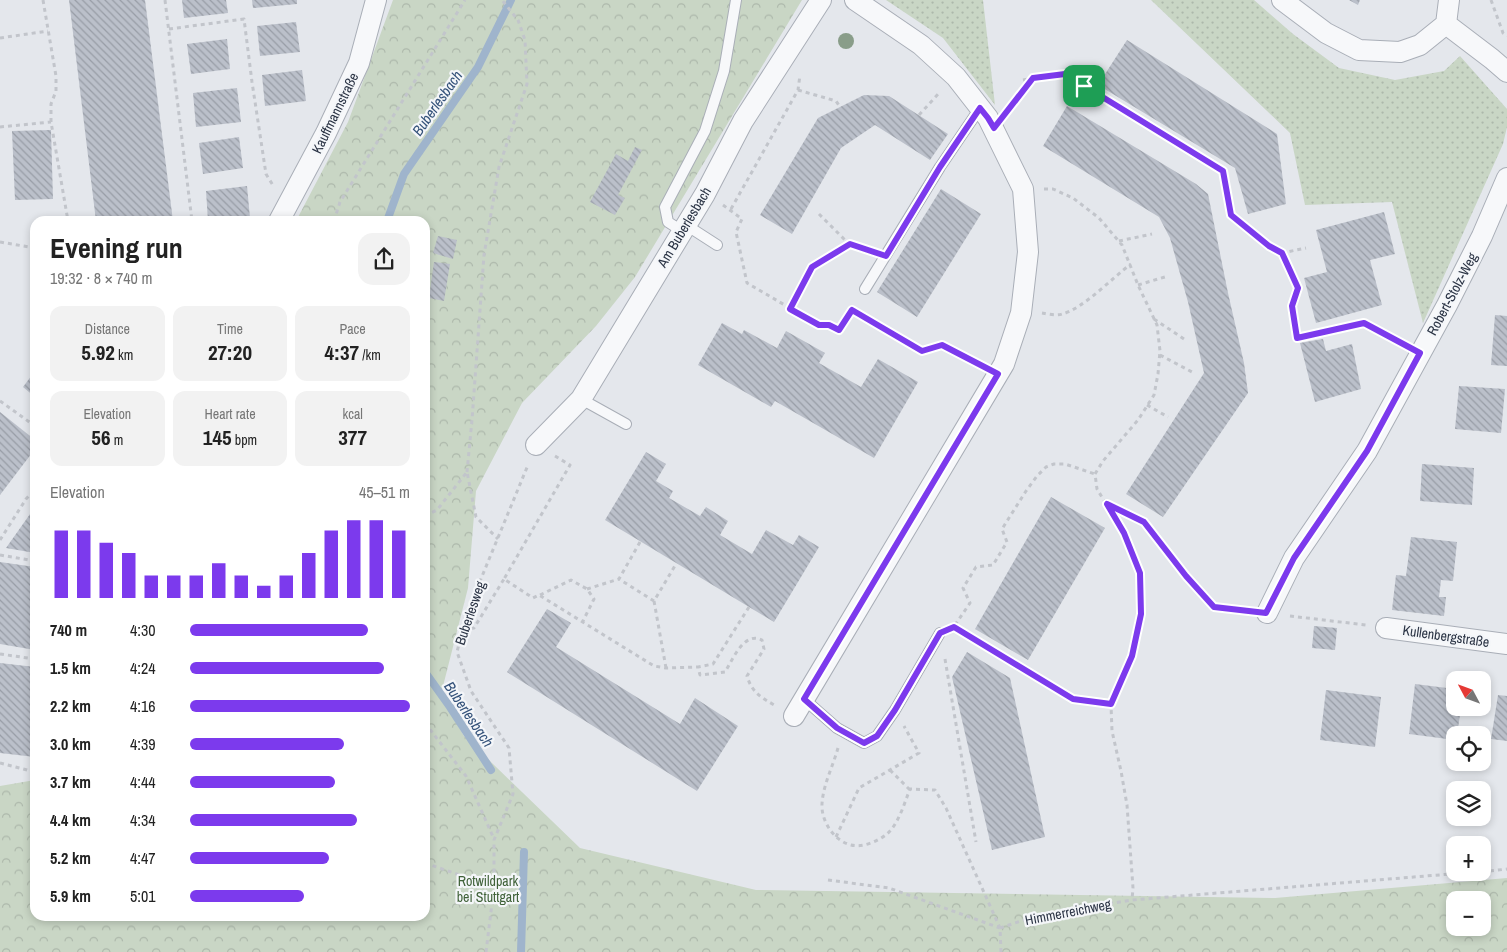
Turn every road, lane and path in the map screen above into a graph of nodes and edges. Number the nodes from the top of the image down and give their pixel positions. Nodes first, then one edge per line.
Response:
1 (43, 0) edge
2 (165, 0) edge
3 (376, 0) edge
4 (465, 0) edge
5 (502, 0) edge
6 (736, 0) edge
7 (822, 0) edge
8 (855, 0) edge
9 (1282, 0) edge
10 (1449, 0) edge
11 (1490, 0) edge
12 (1446, 24) junction
13 (169, 29) junction
14 (48, 31) junction
15 (1507, 36) edge
16 (0, 38) edge
17 (1507, 72) edge
18 (1033, 78) junction
19 (1023, 80) dead end
20 (940, 92) dead end
21 (840, 107) dead end
22 (980, 108) junction
23 (919, 115) dead end
24 (51, 122) junction
25 (0, 127) edge
26 (994, 128) junction
27 (1507, 178) edge
28 (1023, 189) junction
29 (291, 198) junction
30 (818, 214) dead end
31 (67, 216) edge
32 (191, 216) edge
33 (282, 216) edge
34 (336, 216) edge
35 (684, 228) junction
36 (1152, 234) dead end
37 (1118, 241) junction
38 (0, 242) edge
39 (850, 244) junction
40 (717, 245) dead end
41 (30, 247) edge
42 (1306, 248) dead end
43 (1282, 253) junction
44 (886, 256) junction
45 (1131, 264) junction
46 (1168, 276) dead end
47 (1138, 285) junction
48 (865, 289) dead end
49 (790, 309) junction
50 (1022, 313) junction
51 (1153, 318) junction
52 (1184, 339) dead end
53 (1420, 353) junction
54 (1160, 355) junction
55 (1192, 372) dead end
56 (998, 374) junction
57 (581, 399) junction
58 (0, 401) edge
59 (1147, 405) junction
60 (1168, 418) dead end
61 (30, 422) edge
62 (626, 424) dead end
63 (536, 445) junction
64 (467, 472) junction
65 (1095, 474) junction
66 (30, 495) edge
67 (1107, 504) junction
68 (430, 514) edge
69 (498, 539) junction
70 (0, 540) edge
71 (640, 542) dead end
72 (0, 555) edge
73 (30, 560) edge
74 (676, 564) dead end
75 (504, 579) junction
76 (618, 580) junction
77 (587, 589) junction
78 (539, 595) junction
79 (654, 602) junction
80 (749, 607) dead end
81 (1266, 613) junction
82 (582, 623) junction
83 (1386, 628) joint
84 (463, 629) junction
85 (940, 633) joint
86 (1507, 644) edge
87 (0, 654) edge
88 (30, 658) edge
89 (698, 667) junction
90 (666, 668) junction
91 (1111, 704) junction
92 (799, 708) junction
93 (895, 710) junction
94 (837, 728) junction
95 (430, 729) edge
96 (0, 763) edge
97 (890, 770) junction
98 (30, 771) edge
99 (910, 789) junction
100 (836, 837) junction
101 (494, 840) junction
102 (976, 842) dead end
103 (430, 865) edge
104 (1507, 869) edge
105 (1491, 871) edge
106 (1446, 874) edge
107 (828, 880) dead end
108 (494, 887) junction
109 (1132, 900) junction
110 (1000, 928) junction
111 (486, 952) edge
112 (1001, 952) edge

1 - 14 path
2 - 13 path
3 - 29 street, Kauffmannstraße
4 - 34 path
5 - 64 path
6 - 35 lane
7 - 35 street, Am Buberlesbach
8 - 22 street
9 - 12 street
10 - 12 street
11 - 15 path
12 - 17 street
13 - 29 path
13 - 32 path
14 - 16 path
14 - 24 path
18 - 19 path
18 - 26 path
18 - 43 path
20 - 23 path
21 - 49 path
22 - 26 street
22 - 44 lane
24 - 25 path
24 - 31 path
26 - 28 street
27 - 53 street, Robert-Stolz-Weg
28 - 37 path
28 - 50 street
29 - 33 street, Kauffmannstraße
30 - 39 path
35 - 40 lane
35 - 57 street, Am Buberlesbach
36 - 37 path
37 - 45 path
38 - 41 path
39 - 44 path
39 - 49 path
42 - 43 path
43 - 53 path
44 - 48 lane
45 - 47 path
45 - 50 path
46 - 47 path
47 - 51 path
49 - 56 path
50 - 56 street
51 - 52 path
51 - 54 path
53 - 81 street, Robert-Stolz-Weg
54 - 55 path
54 - 59 path
56 - 92 street
57 - 62 lane
57 - 63 street, Am Buberlesbach
58 - 61 path
59 - 60 path
59 - 65 path
63 - 69 path, Buberlesweg
63 - 75 path
64 - 68 path
64 - 69 path
65 - 67 path
65 - 91 path
66 - 70 path
67 - 81 path
67 - 91 path
69 - 84 path, Buberlesweg
71 - 76 path
72 - 73 path
74 - 79 path
75 - 78 path
75 - 84 path
76 - 77 path
76 - 79 path
77 - 78 path
77 - 82 path
78 - 82 path
79 - 90 path
80 - 89 path
81 - 83 path
82 - 90 path
83 - 86 street, Kullenbergstraße
84 - 101 path, Buberlesweg
85 - 93 lane
85 - 102 path
87 - 88 path
89 - 90 path
89 - 92 path
91 - 109 path
92 - 94 lane
93 - 94 lane
93 - 97 path
94 - 100 path
95 - 101 path
96 - 98 path
97 - 99 path
97 - 100 path
99 - 100 path
99 - 110 path
101 - 108 path, Buberlesweg
103 - 108 path
104 - 105 path
106 - 109 path, Himmerreichweg
107 - 110 path
108 - 111 path, Buberlesweg
109 - 110 path, Himmerreichweg
110 - 112 path

